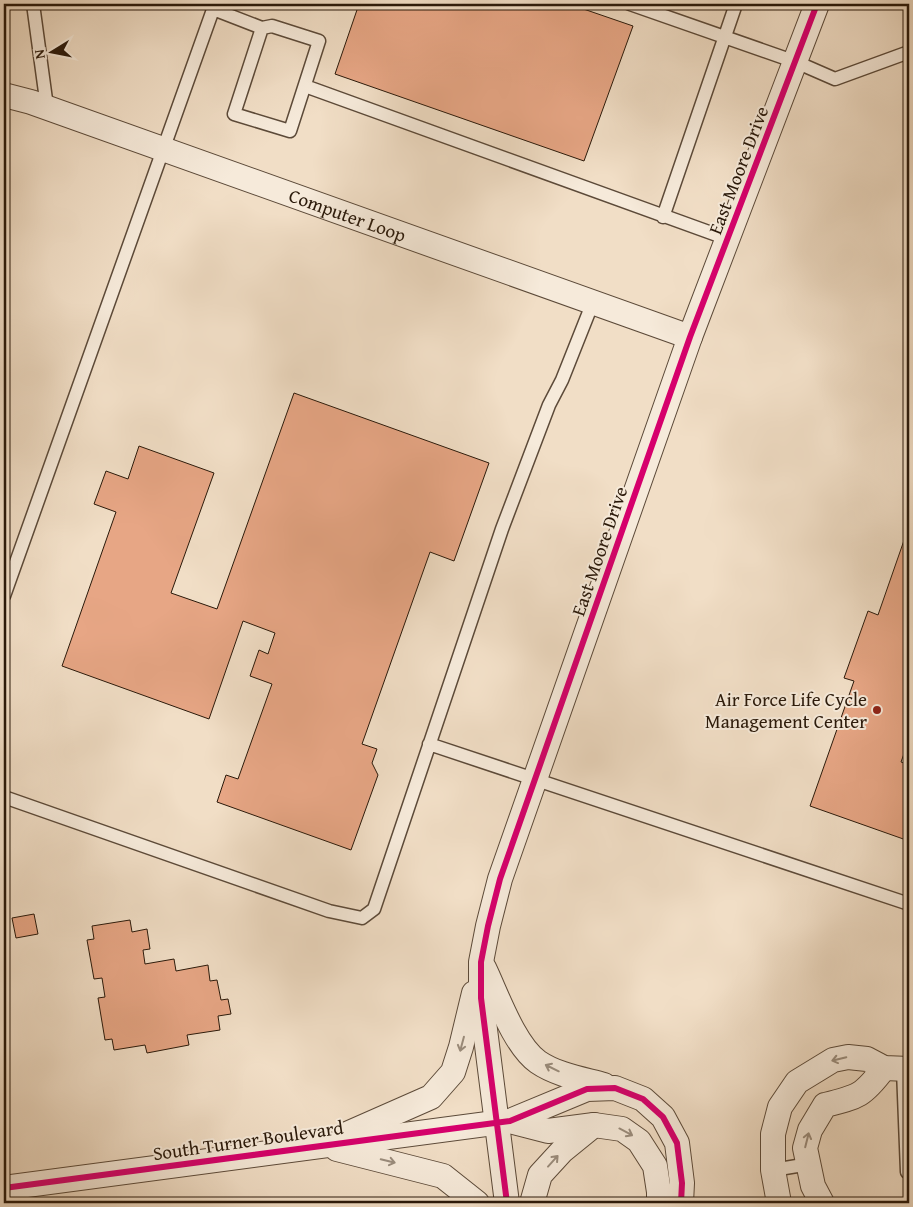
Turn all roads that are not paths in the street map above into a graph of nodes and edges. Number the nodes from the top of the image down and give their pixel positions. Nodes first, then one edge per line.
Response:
1 (33, 4) edge
2 (630, 4) edge
3 (736, 4) edge
4 (817, 4) edge
5 (214, 6) edge
6 (262, 28) junction
7 (724, 37) junction
8 (909, 52) edge
9 (796, 62) junction
10 (305, 86) junction
11 (4, 95) edge
12 (47, 107) junction
13 (164, 149) junction
14 (663, 217) junction
15 (728, 239) junction
16 (592, 302) junction
17 (690, 337) junction
18 (4, 596) edge
19 (430, 744) junction
20 (535, 780) junction
21 (4, 797) edge
22 (909, 904) edge
23 (482, 962) junction
24 (899, 1069) edge
25 (615, 1088) junction
26 (503, 1122) junction
27 (594, 1125) junction
28 (323, 1145) junction
29 (808, 1164) junction
30 (773, 1170) junction
31 (909, 1172) edge
32 (4, 1188) edge
33 (477, 1203) edge
34 (507, 1203) edge
35 (532, 1203) edge
36 (659, 1203) edge
37 (681, 1203) edge
38 (779, 1203) edge
39 (822, 1203) edge

1 - 12 lane
2 - 7 lane
3 - 7 lane
4 - 9 street, East Moore Drive
5 - 6 lane
5 - 13 lane
6 - 10 lane
6 - 10 lane
7 - 9 lane
7 - 14 lane
8 - 9 lane
9 - 15 street, East Moore Drive
10 - 14 lane
11 - 12 street, Computer Loop
12 - 13 street, Computer Loop
13 - 16 street, Computer Loop
13 - 18 lane
14 - 15 lane
15 - 17 street, East Moore Drive
16 - 17 street, Computer Loop
16 - 19 lane
17 - 20 street, East Moore Drive
19 - 20 lane
19 - 21 lane
20 - 22 lane
20 - 23 street, East Moore Drive
25 -> 23 street
23 - 26 street, East Moore Drive
23 -> 28 street
29 -> 24 street
24 -> 30 street
24 - 31 lane
25 - 26 street
25 - 37 street
26 - 27 street
26 - 28 street, South Turner Boulevard
26 - 34 street, East Moore Drive
35 -> 27 street
27 -> 36 street
28 - 32 street, South Turner Boulevard
28 -> 33 street
29 - 30 lane
29 - 39 street
30 - 38 street

